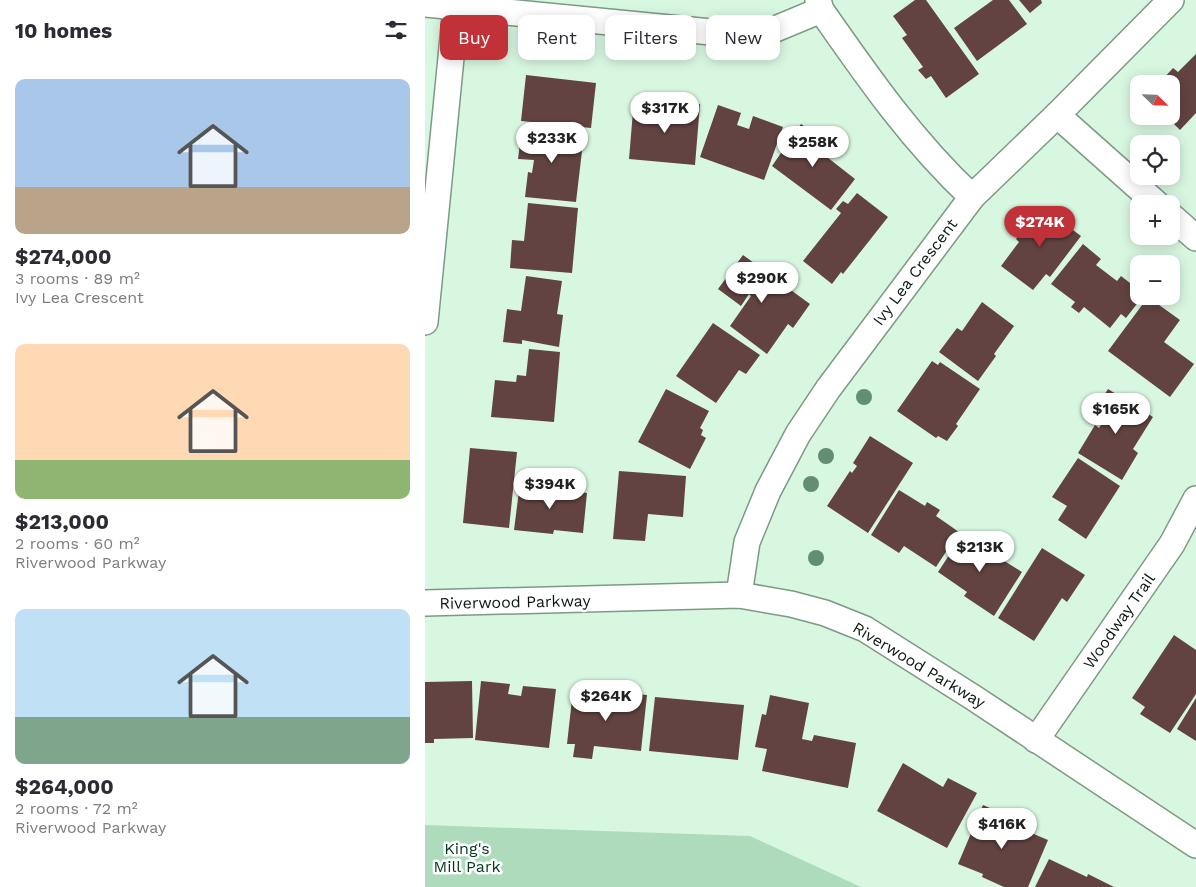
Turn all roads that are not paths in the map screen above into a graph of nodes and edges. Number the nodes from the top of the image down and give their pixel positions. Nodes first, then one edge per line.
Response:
1 (1171, 0) edge
2 (425, 4) edge
3 (819, 5) edge
4 (456, 7) junction
5 (1057, 115) junction
6 (1147, 195) edge
7 (972, 197) junction
8 (1180, 224) edge
9 (1196, 238) edge
10 (425, 322) edge
11 (1196, 499) edge
12 (739, 595) junction
13 (425, 603) edge
14 (1036, 740) junction
15 (1196, 845) edge

1 - 5 street, Ivy Lea Crescent
2 - 4 street
3 - 4 street
3 - 7 street
4 - 10 street
5 - 6 street
5 - 7 street, Ivy Lea Crescent
7 - 12 street, Ivy Lea Crescent
8 - 9 street
11 - 14 street, Woodway Trail
12 - 13 street, Riverwood Parkway
12 - 14 street, Riverwood Parkway
14 - 15 street, Riverwood Parkway

